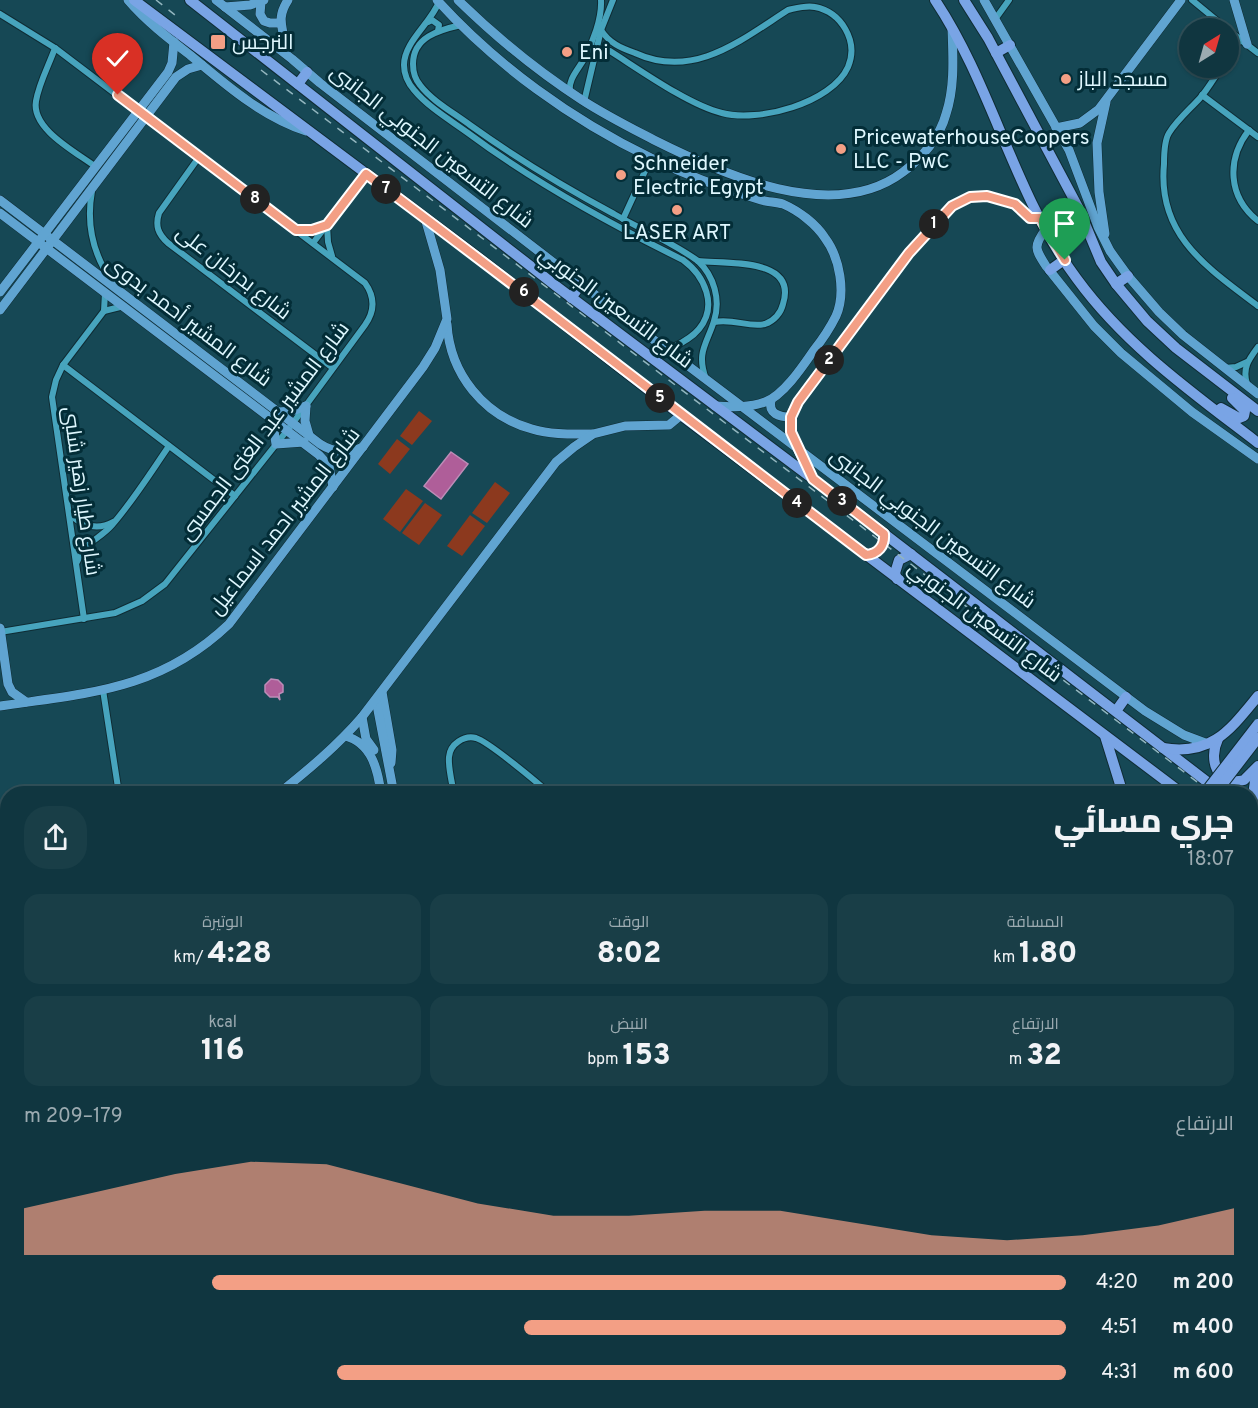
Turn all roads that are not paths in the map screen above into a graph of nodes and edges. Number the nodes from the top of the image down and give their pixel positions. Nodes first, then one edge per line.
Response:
1 (128, 0) edge
2 (134, 0) edge
3 (190, 0) edge
4 (216, 0) edge
5 (288, 0) edge
6 (458, 0) edge
7 (601, 0) edge
8 (613, 0) edge
9 (935, 0) edge
10 (964, 0) edge
11 (984, 0) edge
12 (1009, 0) edge
13 (1181, 0) edge
14 (1192, 0) edge
15 (1234, 0) edge
16 (262, 1) edge
17 (438, 1) edge
18 (225, 7) junction
19 (0, 14) edge
20 (996, 18) junction
21 (1214, 18) edge
22 (428, 22) junction
23 (280, 23) junction
24 (461, 25) junction
25 (952, 28) junction
26 (601, 30) junction
27 (438, 31) junction
28 (1239, 38) edge
29 (174, 42) junction
30 (1244, 42) junction
31 (1010, 45) junction
32 (1239, 46) edge
33 (55, 48) junction
34 (283, 51) junction
35 (595, 52) junction
36 (1258, 52) edge
37 (996, 53) junction
38 (202, 65) junction
39 (307, 72) junction
40 (1214, 78) edge
41 (298, 84) junction
42 (570, 92) junction
43 (1202, 95) junction
44 (1107, 100) junction
45 (584, 102) junction
46 (564, 107) junction
47 (143, 114) junction
48 (576, 116) junction
49 (1056, 128) junction
50 (1249, 130) junction
51 (310, 132) junction
52 (1258, 137) edge
53 (200, 157) junction
54 (651, 158) junction
55 (96, 167) junction
56 (534, 169) junction
57 (366, 174) junction
58 (530, 176) junction
59 (93, 188) junction
60 (785, 190) junction
61 (0, 200) edge
62 (783, 204) junction
63 (0, 213) edge
64 (425, 218) junction
65 (1040, 218) junction
66 (623, 219) junction
67 (1258, 221) edge
68 (327, 225) junction
69 (1046, 229) junction
70 (296, 230) junction
71 (652, 234) junction
72 (42, 238) junction
73 (314, 243) junction
74 (648, 243) junction
75 (51, 244) junction
76 (1107, 244) junction
77 (332, 258) junction
78 (1065, 260) junction
79 (698, 261) junction
80 (1050, 270) junction
81 (1128, 276) junction
82 (581, 284) junction
83 (1116, 284) junction
84 (119, 290) junction
85 (0, 292) edge
86 (105, 292) junction
87 (571, 298) junction
88 (124, 306) junction
89 (1258, 306) edge
90 (0, 310) edge
91 (104, 311) junction
92 (714, 322) junction
93 (444, 340) junction
94 (1258, 346) edge
95 (668, 350) junction
96 (1247, 362) junction
97 (63, 365) junction
98 (333, 368) junction
99 (1224, 368) junction
100 (706, 379) junction
101 (1220, 382) junction
102 (1248, 387) junction
103 (1258, 394) edge
104 (771, 400) junction
105 (1204, 402) junction
106 (306, 406) junction
107 (715, 406) junction
108 (743, 407) junction
109 (1258, 411) edge
110 (275, 415) junction
111 (681, 415) junction
112 (791, 417) junction
113 (290, 426) junction
114 (573, 434) junction
115 (593, 434) junction
116 (306, 439) junction
117 (1258, 443) edge
118 (276, 444) junction
119 (169, 446) junction
120 (363, 447) junction
121 (574, 447) junction
122 (797, 447) junction
123 (1258, 459) edge
124 (813, 479) junction
125 (333, 487) junction
126 (235, 496) junction
127 (70, 515) junction
128 (117, 520) junction
129 (884, 534) junction
130 (911, 554) junction
131 (866, 555) junction
132 (77, 562) junction
133 (897, 579) junction
134 (84, 619) junction
135 (0, 630) edge
136 (103, 690) junction
137 (382, 692) junction
138 (1258, 696) edge
139 (1126, 697) junction
140 (376, 700) junction
141 (26, 702) junction
142 (0, 706) edge
143 (1116, 711) junction
144 (362, 717) junction
145 (1258, 724) edge
146 (1105, 735) junction
147 (345, 736) junction
148 (1258, 738) edge
149 (1213, 742) junction
150 (1162, 748) junction
151 (380, 752) junction
152 (1258, 766) edge
153 (391, 771) junction
154 (378, 774) junction
155 (118, 786) edge
156 (289, 786) edge
157 (380, 786) edge
158 (393, 786) edge
159 (453, 786) edge
160 (540, 786) edge
161 (1121, 786) edge
162 (1172, 786) edge
163 (1210, 786) edge
164 (1212, 786) edge
165 (1221, 786) edge
166 (1254, 786) edge

1 - 29 street
2 - 51 main road, شارع التسعين الجنوبي
3 - 41 main road, شارع التسعين الجنوبي
4 - 18 street, شارع التسعين الجنوبي الجانبى
5 - 23 street
6 - 42 street
7 - 42 street
8 - 26 street
9 - 25 main road
10 - 37 main road
11 - 20 street
12 - 20 street
13 - 44 street
14 - 21 street
15 - 30 street
16 - 18 street
16 - 23 street
17 - 22 street
17 - 24 street
18 - 34 street, شارع التسعين الجنوبي الجانبى
19 - 33 street, شارع المشير عبد الغنى الجمسى
20 - 31 street
22 - 27 street
22 - 58 street
23 - 34 street
24 - 27 street
24 - 46 street
25 - 60 street
25 - 65 main road
26 - 35 street
26 - 35 street
27 - 56 street
28 - 30 street
29 - 38 street
29 - 47 street
30 - 32 street
30 - 36 street
31 - 37 main road
31 - 49 street
33 - 47 street, شارع المشير عبد الغنى الجمسى
33 - 55 street
34 - 39 street, شارع التسعين الجنوبي الجانبى
35 - 45 street
37 - 83 main road
38 - 47 street
38 - 51 street
39 - 41 main road
39 - 82 street, شارع التسعين الجنوبي الجانبى
40 - 43 street
41 - 87 main road, شارع التسعين الجنوبي
42 - 45 street
42 - 46 street
43 - 50 street
43 - 89 street
44 - 49 street
44 - 76 street
45 - 48 street
45 - 60 street
46 - 48 street
47 - 53 street, شارع المشير عبد الغنى الجمسى
47 - 55 street
47 - 59 street
48 - 54 street
49 - 76 street
50 - 52 street
50 - 67 street
51 - 57 main road, شارع التسعين الجنوبي
53 - 70 street, شارع المشير عبد الغنى الجمسى
53 - 98 street, شارع بدرخان على
54 - 62 street
54 - 66 street
55 - 72 street
56 - 58 street
56 - 66 street
57 - 64 main road, شارع التسعين الجنوبي
57 - 68 street
58 - 74 street
59 - 75 street
59 - 84 street
60 - 62 street
61 - 72 street, شارع المشير أحمد بدوى
62 - 104 street
63 - 72 street, شارع المشير أحمد بدوى
64 - 93 street, شارع المشير احمد اسماعيل
64 - 111 main road, شارع التسعين الجنوبي
65 - 69 main road
65 - 112 street
66 - 71 street
68 - 70 street
68 - 73 street
68 - 77 street
69 - 78 main road
69 - 80 street
70 - 73 street, شارع المشير عبد الغنى الجمسى
71 - 74 street
71 - 79 street
72 - 75 street, شارع المشير أحمد بدوى
72 - 85 street
73 - 77 street, شارع المشير عبد الغنى الجمسى
74 - 95 street
75 - 84 street, شارع المشير أحمد بدوى
75 - 86 street, شارع المشير أحمد بدوى
75 - 90 street
76 - 81 street
77 - 98 street, شارع المشير عبد الغنى الجمسى
78 - 80 main road
78 - 105 main road
79 - 92 street
79 - 92 street
80 - 123 street
81 - 83 main road
81 - 99 street
82 - 87 main road
82 - 95 street, شارع التسعين الجنوبي الجانبى
83 - 101 main road
84 - 110 street, شارع المشير أحمد بدوى
86 - 88 street, شارع المشير أحمد بدوى
86 - 91 street
87 - 107 main road, شارع التسعين الجنوبي
88 - 91 street
88 - 110 street, شارع المشير أحمد بدوى
91 - 97 street, شارع طيار زهير شلبى
92 - 100 street
93 - 114 street
93 - 120 street, شارع المشير احمد اسماعيل
94 - 96 street
95 - 100 street, شارع التسعين الجنوبي الجانبى
96 - 99 street
96 - 102 street
97 - 119 street
97 - 127 street, شارع طيار زهير شلبى
98 - 106 street, شارع المشير عبد الغنى الجمسى
99 - 102 street
100 - 108 street, شارع التسعين الجنوبي الجانبى
101 - 105 main road
101 - 109 main road
102 - 103 street
104 - 108 street
104 - 112 street
105 - 117 main road
106 - 110 street
106 - 113 street, شارع المشير عبد الغنى الجمسى
106 - 116 street
107 - 108 street
107 - 124 main road, شارع التسعين الجنوبي
108 - 122 street, شارع التسعين الجنوبي الجانبى
110 - 113 street, شارع المشير أحمد بدوى
110 - 118 street
111 - 115 street
111 - 131 main road, شارع التسعين الجنوبي
112 - 122 street
113 - 116 street, شارع المشير أحمد بدوى
113 - 118 street, شارع المشير عبد الغنى الجمسى
114 - 115 street
114 - 121 street
115 - 121 street
116 - 118 street
116 - 120 street, شارع المشير أحمد بدوى
116 - 125 street, شارع المشير أحمد بدوى
118 - 126 street, شارع المشير عبد الغنى الجمسى
119 - 126 street
119 - 128 street
120 - 125 street, شارع المشير احمد اسماعيل
121 - 137 street
122 - 124 street
122 - 139 street, شارع التسعين الجنوبي الجانبى
124 - 129 main road, شارع التسعين الجنوبي
125 - 136 street, شارع المشير احمد اسماعيل
126 - 134 street, شارع المشير عبد الغنى الجمسى
127 - 128 street
127 - 132 street, شارع طيار زهير شلبى
128 - 132 street
129 - 130 main road, شارع التسعين الجنوبي
129 - 131 main road
130 - 133 main road
130 - 143 main road, شارع التسعين الجنوبي
131 - 133 main road, شارع التسعين الجنوبي
132 - 134 street, شارع طيار زهير شلبى
133 - 146 main road, شارع التسعين الجنوبي
134 - 135 street, شارع المشير عبد الغنى الجمسى
135 - 141 street
136 - 141 street, شارع المشير احمد اسماعيل
136 - 155 street
137 - 140 street
137 - 151 street
138 - 149 main road
139 - 143 main road
139 - 149 street, شارع التسعين الجنوبي الجانبى
140 - 144 street
140 - 151 street
141 - 142 street, شارع المشير احمد اسماعيل
143 - 150 main road, شارع التسعين الجنوبي
144 - 147 street
144 - 151 street
145 - 163 main road, bridge
146 - 161 main road
146 - 162 main road, شارع التسعين الجنوبي
147 - 151 street
147 - 156 street
148 - 165 main road, bridge
149 - 150 main road
149 - 152 main road
150 - 164 main road, شارع التسعين الجنوبي
151 - 153 street
151 - 154 street
152 - 166 main road
153 - 154 street
153 - 158 street
154 - 157 street
159 - 160 street

